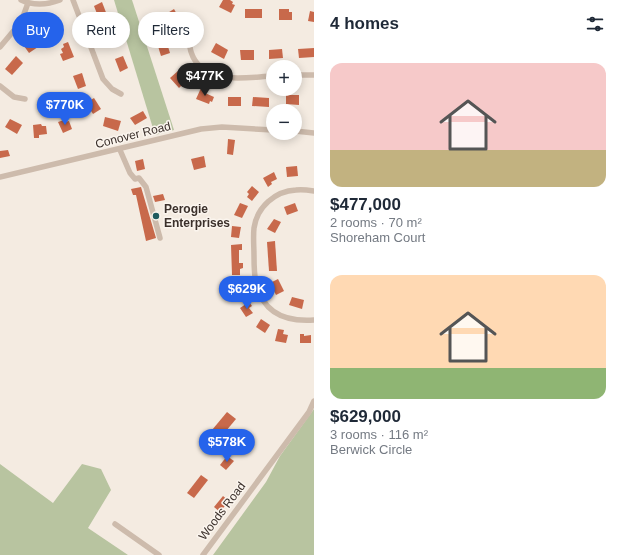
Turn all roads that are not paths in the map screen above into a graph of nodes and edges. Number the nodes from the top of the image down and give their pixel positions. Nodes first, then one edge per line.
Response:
1 (21, 0) edge
2 (60, 0) edge
3 (73, 0) edge
4 (28, 3) junction
5 (0, 47) edge
6 (191, 48) edge
7 (302, 75) edge
8 (314, 75) edge
9 (266, 76) edge
10 (0, 86) edge
11 (121, 94) dead end
12 (25, 99) dead end
13 (266, 129) edge
14 (302, 132) edge
15 (314, 133) edge
16 (120, 150) junction
17 (0, 177) edge
18 (314, 190) edge
19 (160, 238) dead end
20 (314, 320) edge
21 (314, 401) edge
22 (115, 524) dead end
23 (159, 555) edge
24 (203, 555) edge

1 - 4 street
2 - 4 street
3 - 11 street
4 - 5 street
6 - 9 street
7 - 8 street
10 - 12 street
13 - 16 street, Conover Road
14 - 15 street
16 - 17 street, Conover Road
16 - 19 street
18 - 20 street
21 - 24 street, Woods Road
22 - 23 street

